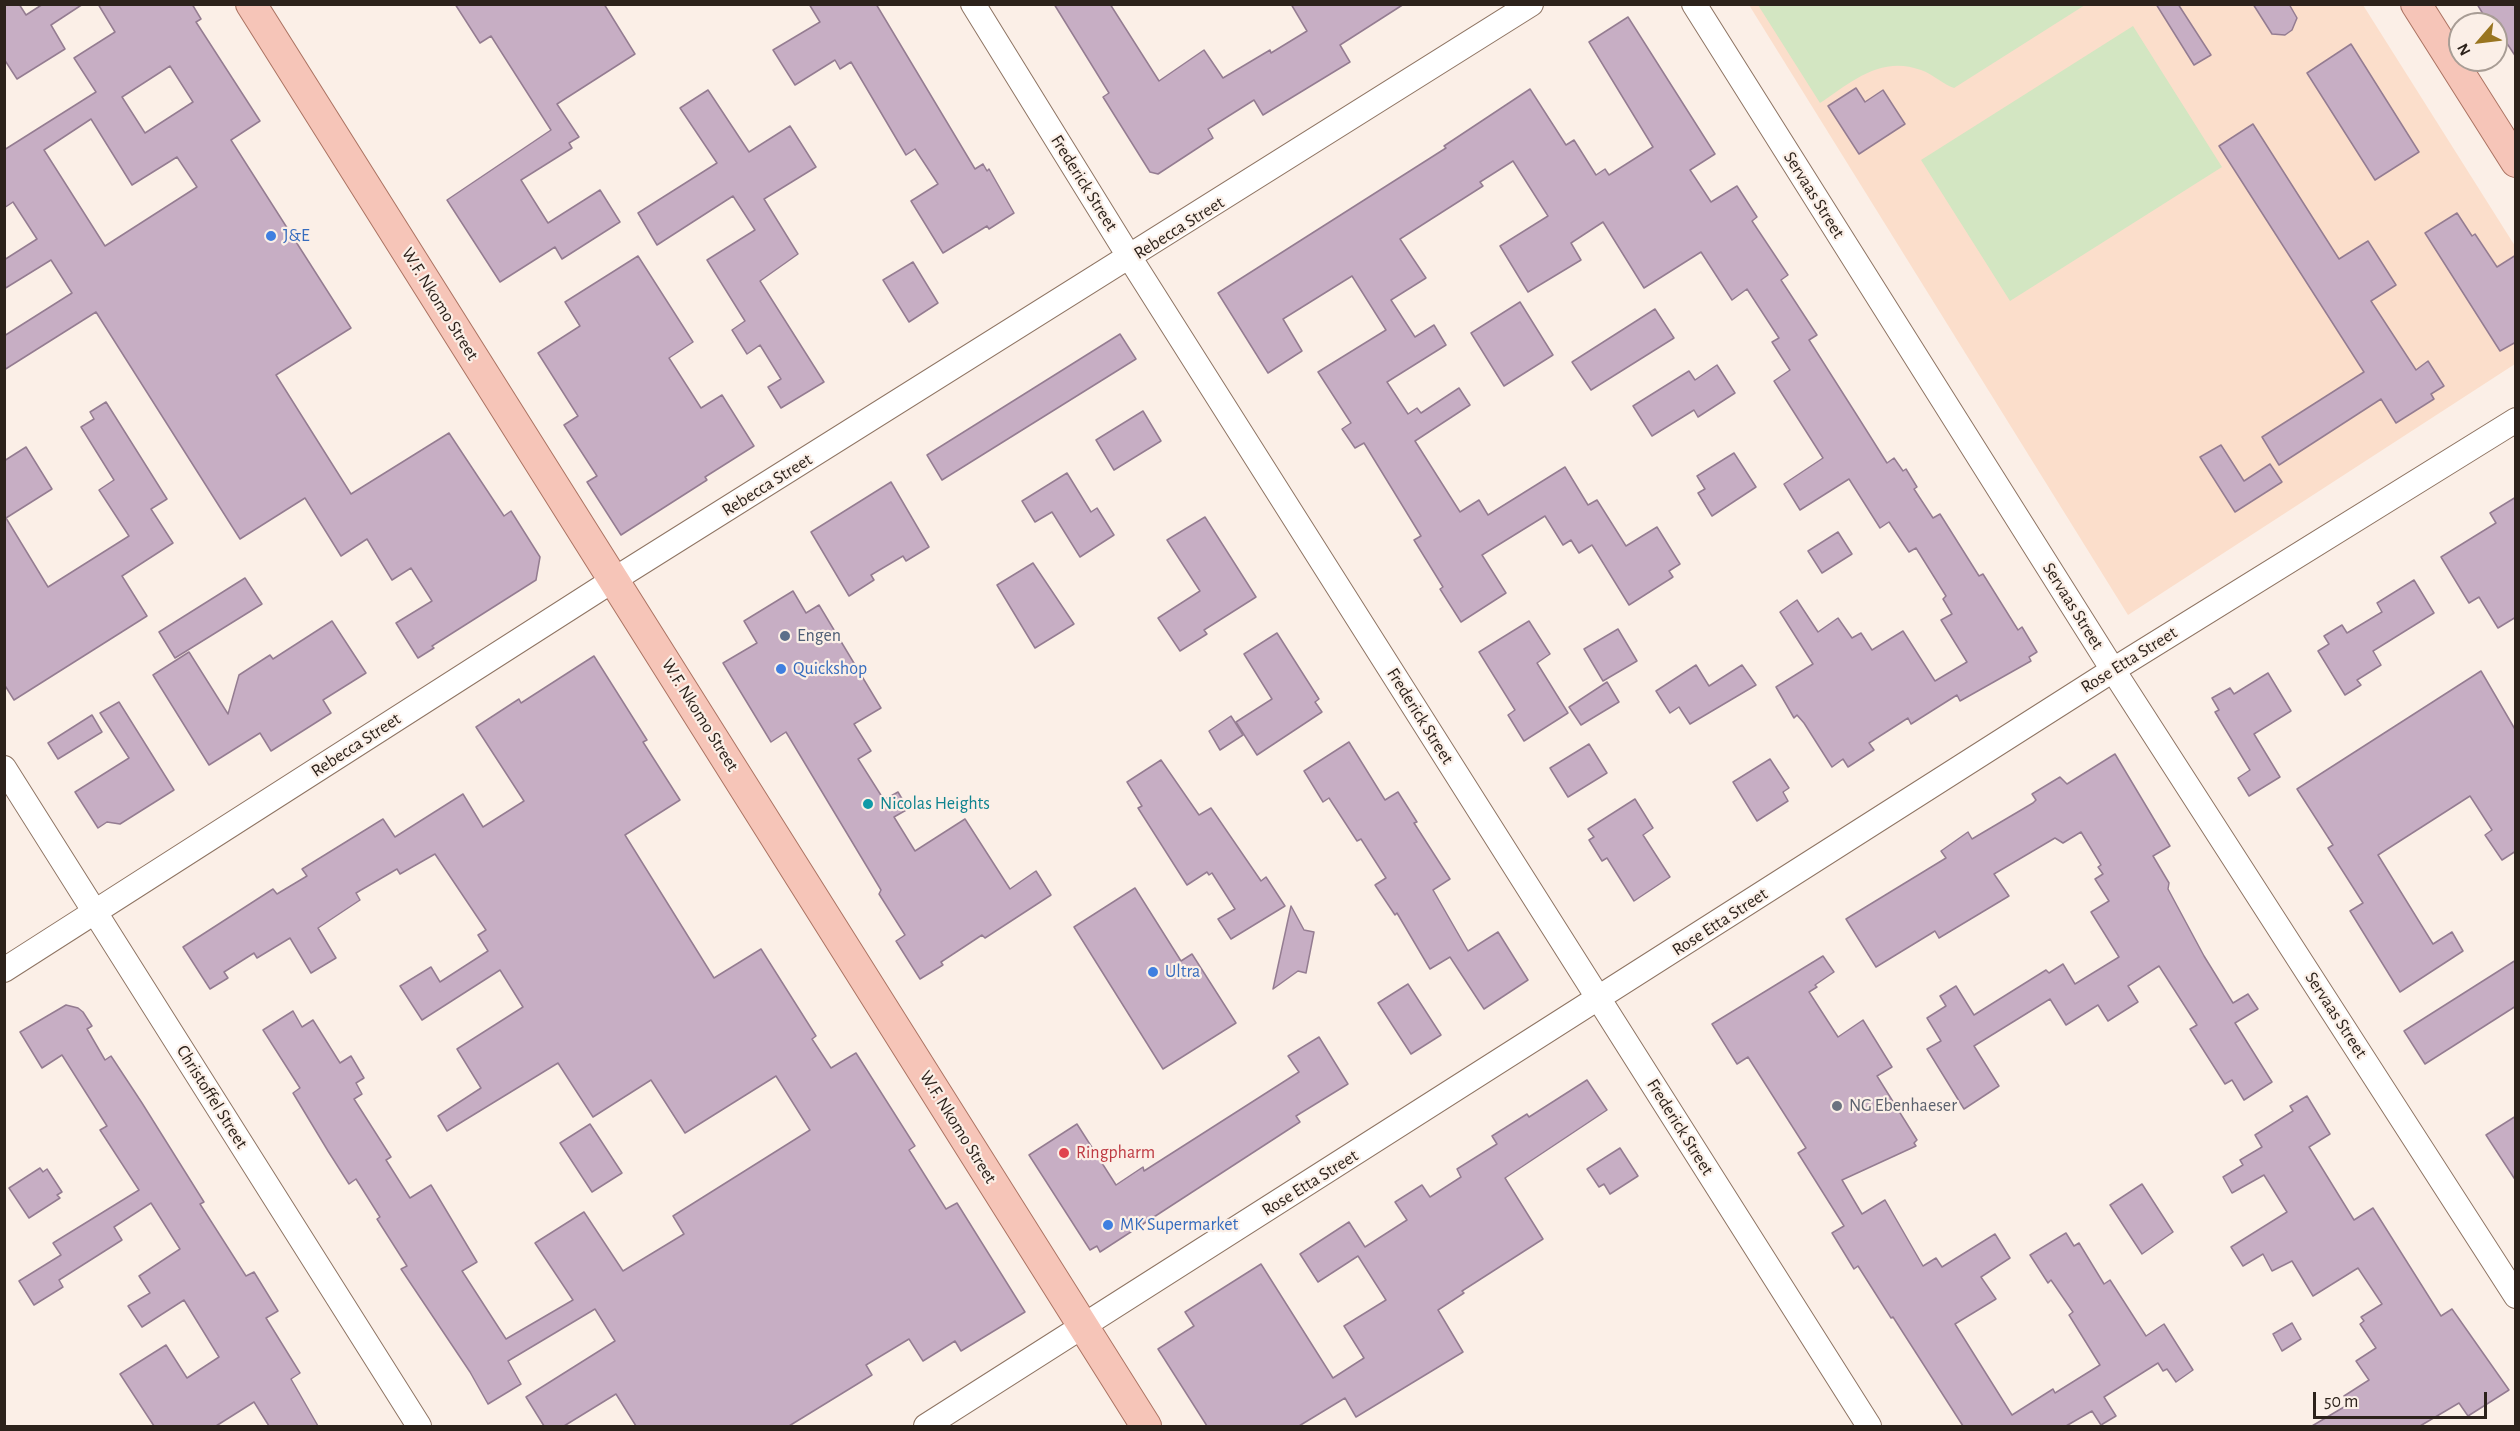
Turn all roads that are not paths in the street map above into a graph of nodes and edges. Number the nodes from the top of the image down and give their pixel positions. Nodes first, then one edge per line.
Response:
1 (251, 4) edge
2 (973, 4) edge
3 (1531, 4) edge
4 (1694, 4) edge
5 (2416, 4) edge
6 (2516, 162) edge
7 (1130, 258) junction
8 (2516, 420) edge
9 (615, 579) junction
10 (2113, 670) junction
11 (4, 768) edge
12 (95, 912) junction
13 (4, 970) edge
14 (1599, 999) junction
15 (2516, 1296) edge
16 (1084, 1326) junction
17 (419, 1426) edge
18 (926, 1426) edge
19 (1146, 1426) edge
20 (1869, 1426) edge

1 - 9 main road, W.F. Nkomo Street
2 - 7 street, Frederick Street
3 - 7 street, Rebecca Street
4 - 10 street, Servaas Street
5 - 6 main road
7 - 9 street, Rebecca Street
7 - 14 street, Frederick Street
8 - 10 street, Rose Etta Street
9 - 12 street, Rebecca Street
9 - 16 main road, W.F. Nkomo Street
10 - 14 street, Rose Etta Street
10 - 15 street, Servaas Street
11 - 12 street, Christoffel Street
12 - 13 street, Rebecca Street
12 - 17 street, Christoffel Street
14 - 16 street, Rose Etta Street
14 - 20 street, Frederick Street
16 - 18 street, Rose Etta Street
16 - 19 main road, W.F. Nkomo Street

